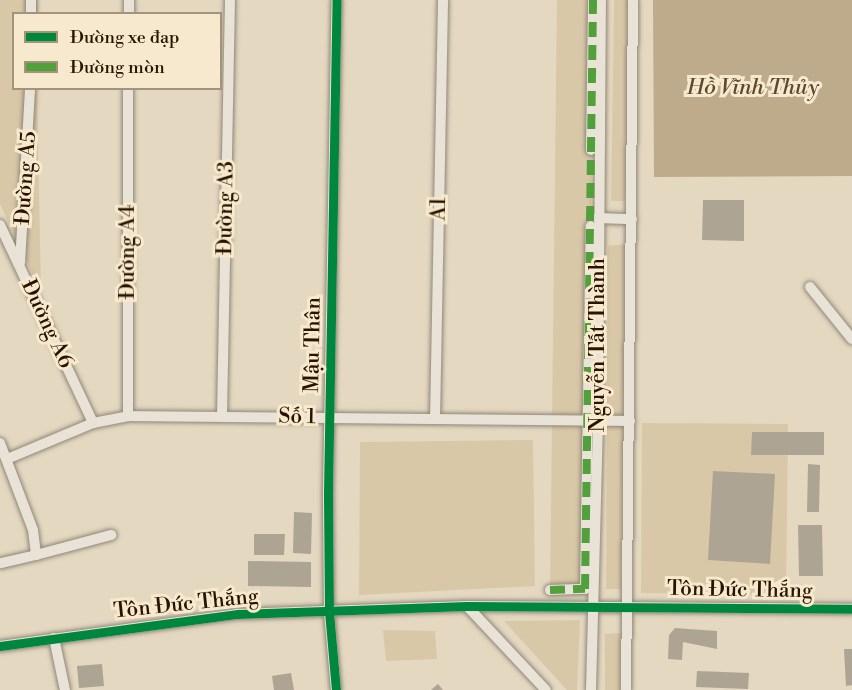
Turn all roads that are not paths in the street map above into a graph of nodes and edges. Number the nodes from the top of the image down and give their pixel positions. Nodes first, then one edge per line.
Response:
1 (230, 0) edge
2 (337, 0) edge
3 (443, 0) edge
4 (593, 0) edge
5 (601, 0) edge
6 (633, 0) edge
7 (30, 90) edge
8 (128, 90) edge
9 (598, 218) junction
10 (632, 219) junction
11 (0, 225) edge
12 (20, 267) junction
13 (810, 287) dead end
14 (852, 339) edge
15 (128, 416) junction
16 (222, 416) junction
17 (330, 418) junction
18 (435, 419) junction
19 (594, 421) junction
20 (630, 421) junction
21 (93, 423) junction
22 (0, 444) edge
23 (7, 459) junction
24 (111, 535) dead end
25 (36, 555) junction
26 (0, 563) edge
27 (550, 591) dead end
28 (593, 605) junction
29 (467, 606) junction
30 (627, 607) junction
31 (852, 609) edge
32 (329, 612) junction
33 (54, 638) junction
34 (0, 646) edge
35 (65, 690) edge
36 (336, 690) edge
37 (546, 690) edge
38 (591, 690) edge
39 (626, 690) edge

1 - 16 street, Đường A3
2 - 17 street, Mậu Thân
3 - 18 street, A1
4 - 19 street
5 - 9 street, Nguyễn Tất Thành
6 - 10 street, Nguyễn Tất Thành
7 - 12 street, Đường A5
8 - 15 street, Đường A4
9 - 10 street
9 - 19 street, Nguyễn Tất Thành
10 - 20 street, Nguyễn Tất Thành
11 - 12 street, Đường A6
12 - 21 street, Đường A6
13 - 14 street
15 - 16 street, Số 1
15 - 21 street, Số 1
16 - 17 street, Số 1
17 - 18 street, Số 1
17 - 32 street, Mậu Thân
18 - 19 street, Số 1
19 - 20 street, Số 1
19 - 27 street
19 - 28 street, Nguyễn Tất Thành
20 - 30 street, Nguyễn Tất Thành
21 - 23 street, Số 1
22 - 23 street
23 - 25 street
24 - 25 street
25 - 26 street
28 - 29 street, Tôn Đức Thắng
28 - 30 street, Tôn Đức Thắng
28 - 38 street, Nguyễn Tất Thành
29 - 32 street, Tôn Đức Thắng
29 - 37 street
30 - 31 street, Tôn Đức Thắng
30 - 39 street, Nguyễn Tất Thành
32 - 33 street, Tôn Đức Thắng
32 - 36 street, Mậu Thân
33 - 34 street, Tôn Đức Thắng
33 - 35 street

